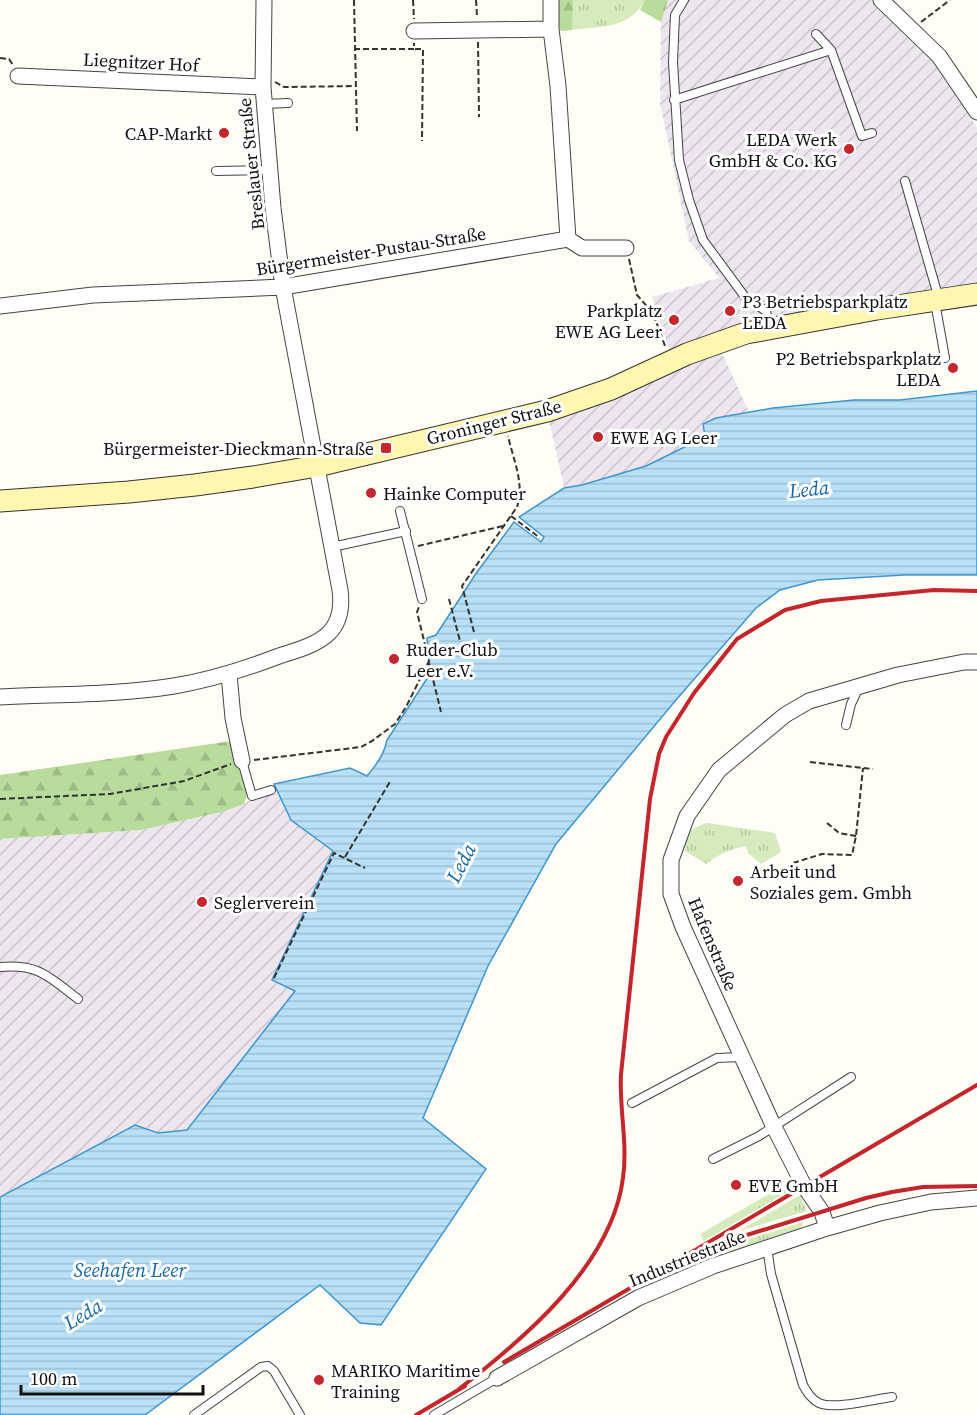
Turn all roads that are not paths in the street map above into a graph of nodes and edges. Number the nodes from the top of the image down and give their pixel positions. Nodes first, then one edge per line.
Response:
1 (264, 0) edge
2 (551, 0) edge
3 (684, 0) edge
4 (881, 0) edge
5 (551, 29) junction
6 (414, 32) road end
7 (816, 34) dead end
8 (831, 50) junction
9 (18, 76) dead end
10 (263, 83) junction
11 (674, 100) junction
12 (288, 103) dead end
13 (264, 104) junction
14 (977, 112) edge
15 (872, 133) dead end
16 (270, 170) junction
17 (216, 171) dead end
18 (905, 181) dead end
19 (568, 239) junction
20 (626, 248) road end
21 (283, 287) junction
22 (977, 294) edge
23 (937, 300) junction
24 (0, 306) edge
25 (770, 327) junction
26 (945, 358) dead end
27 (317, 466) junction
28 (0, 501) edge
29 (400, 511) dead end
30 (406, 531) junction
31 (332, 547) junction
32 (422, 599) road end
33 (977, 662) edge
34 (229, 674) junction
35 (860, 686) junction
36 (0, 697) edge
37 (846, 725) dead end
38 (242, 761) joint
39 (271, 790) dead end
40 (0, 967) edge
41 (78, 999) dead end
42 (741, 1057) junction
43 (851, 1077) dead end
44 (632, 1103) dead end
45 (773, 1125) junction
46 (713, 1159) dead end
47 (977, 1198) edge
48 (827, 1228) junction
49 (767, 1247) junction
50 (497, 1378) joint
51 (892, 1397) dead end
52 (194, 1415) edge
53 (300, 1415) edge
54 (434, 1415) edge

1 - 10 street, Breslauer Straße
2 - 5 street
3 - 11 lane
4 - 14 street
5 - 6 street
5 - 19 street
7 - 8 lane
8 - 11 lane
8 - 15 lane
9 - 10 street, Liegnitzer Hof
10 - 13 street, Breslauer Straße
11 - 25 lane
12 - 13 lane
13 - 16 street, Breslauer Straße
16 - 17 lane
16 - 21 street, Breslauer Straße
18 - 23 lane
19 - 20 street, Bürgermeister-Pustau-Straße
19 - 21 street, Bürgermeister-Pustau-Straße
21 - 24 street, Bürgermeister-Pustau-Straße
21 - 27 street, Breslauer Straße
22 - 23 street, Groninger Straße
23 - 25 street, Groninger Straße
23 - 26 lane
25 - 27 street, Groninger Straße
27 - 28 street, Groninger Straße
27 - 31 street
29 - 30 lane
30 - 31 lane
30 - 32 lane
31 - 34 street
33 - 35 street, Hafenstraße
34 - 36 street
34 - 38 street
35 - 37 lane
35 - 42 street, Hafenstraße
38 - 39 lane
40 - 41 lane
42 - 44 lane
42 - 45 street, Hafenstraße
43 - 45 lane
45 - 46 lane
45 - 48 street, Hafenstraße
47 - 48 street, Industriestraße
48 - 49 street, Industriestraße
49 - 50 street, Industriestraße
49 - 51 lane
50 - 54 lane, Industriestraße
52 - 53 lane

